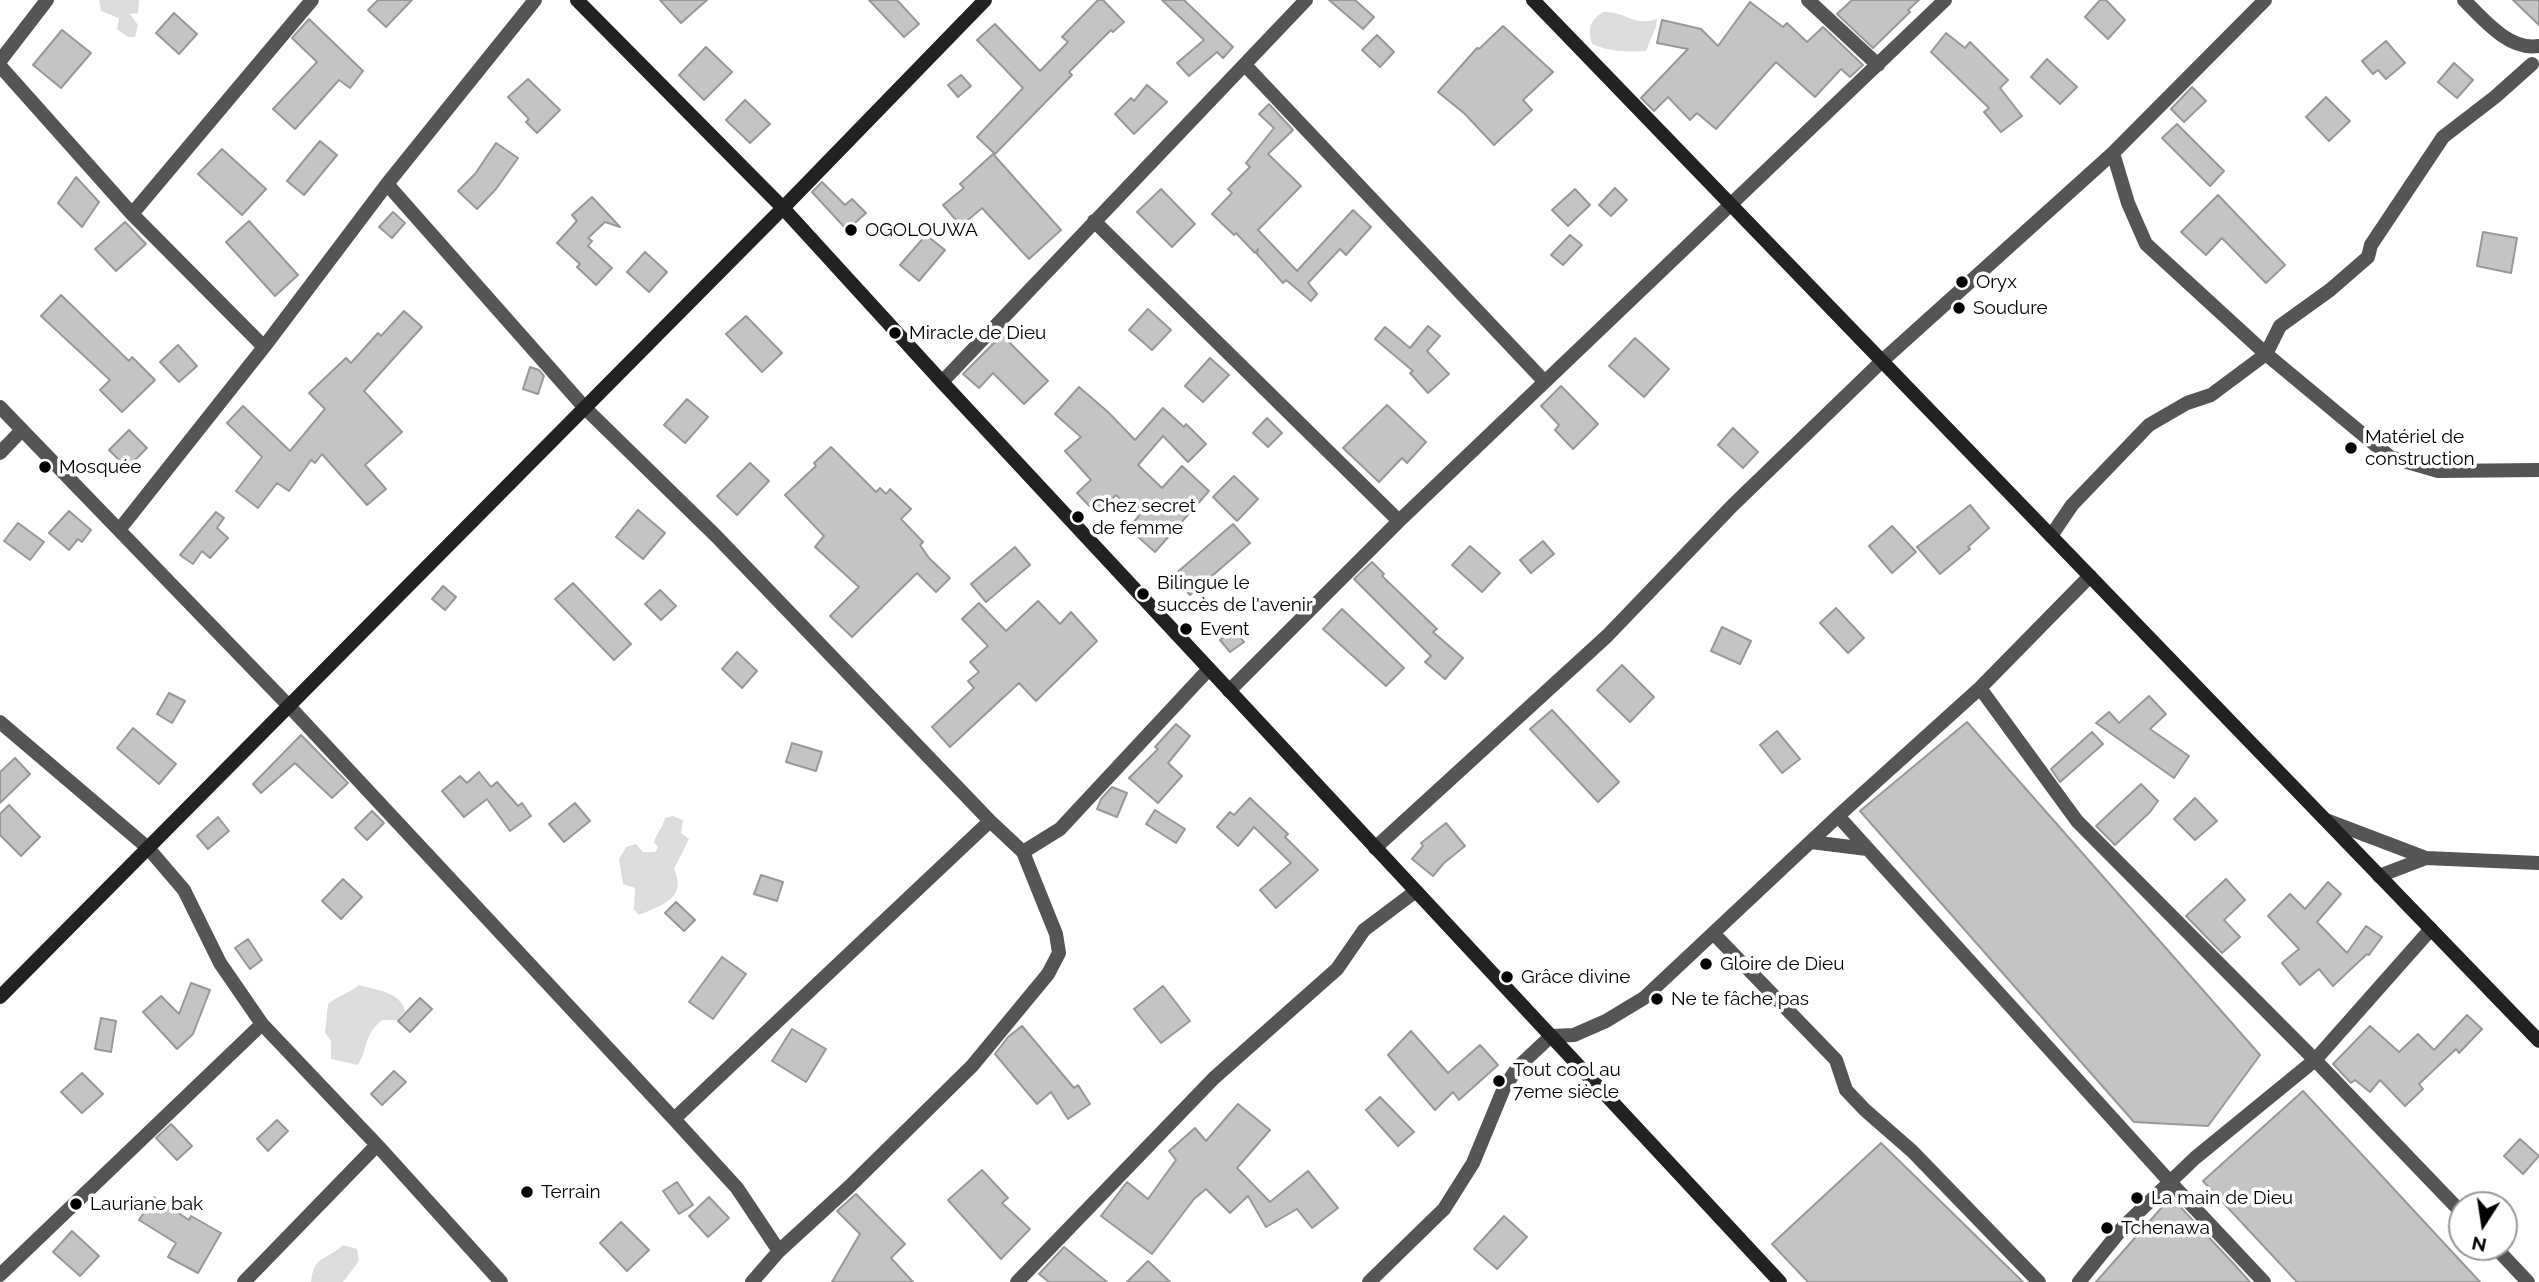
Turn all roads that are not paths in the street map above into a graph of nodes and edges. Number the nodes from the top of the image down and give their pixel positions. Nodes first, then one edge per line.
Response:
1 (47, 0) edge
2 (312, 0) edge
3 (535, 0) edge
4 (577, 0) edge
5 (985, 0) edge
6 (1306, 0) edge
7 (1534, 0) edge
8 (1808, 0) edge
9 (1945, 0) edge
10 (2265, 0) edge
11 (2464, 0) edge
12 (2518, 43) junction
13 (2539, 46) edge
14 (0, 64) edge
15 (1245, 65) junction
16 (1878, 65) junction
17 (2536, 69) edge
18 (2113, 153) junction
19 (387, 184) junction
20 (1731, 204) junction
21 (783, 208) junction
22 (132, 214) junction
23 (1094, 221) junction
24 (264, 347) junction
25 (2266, 355) junction
26 (1882, 361) junction
27 (1544, 380) junction
28 (942, 382) junction
29 (0, 407) edge
30 (585, 408) junction
31 (21, 431) junction
32 (0, 453) edge
33 (2539, 470) edge
34 (1399, 520) junction
35 (119, 530) junction
36 (2051, 536) junction
37 (2090, 576) junction
38 (1209, 669) junction
39 (1980, 688) junction
40 (1229, 691) junction
41 (289, 706) junction
42 (0, 722) edge
43 (1838, 816) junction
44 (2326, 820) junction
45 (990, 821) junction
46 (1811, 842) junction
47 (148, 848) junction
48 (1375, 848) junction
49 (1867, 849) junction
50 (1023, 852) junction
51 (2427, 858) junction
52 (2539, 863) edge
53 (2379, 876) junction
54 (1416, 891) junction
55 (2431, 929) junction
56 (1714, 934) junction
57 (0, 997) edge
58 (262, 1024) junction
59 (1551, 1037) junction
60 (2539, 1041) edge
61 (2315, 1060) junction
62 (674, 1119) junction
63 (377, 1145) junction
64 (2170, 1182) junction
65 (2448, 1198) edge
66 (779, 1251) junction
67 (2508, 1261) edge
68 (0, 1275) edge
69 (244, 1282) edge
70 (501, 1282) edge
71 (752, 1282) edge
72 (1017, 1282) edge
73 (1369, 1282) edge
74 (1780, 1282) edge
75 (2039, 1282) edge
76 (2079, 1282) edge
77 (2264, 1282) edge
78 (2528, 1282) edge

1 - 14 street
2 - 22 street
3 - 19 street
4 - 21 street
5 - 21 street
6 - 15 street
7 - 20 street
8 - 16 street
9 - 16 street
10 - 18 street
11 - 12 street
12 - 13 street
12 - 17 street
14 - 22 street
15 - 23 street
15 - 27 street
16 - 20 street
17 - 25 street
18 - 25 street
18 - 26 street
19 - 24 street
19 - 30 street
20 - 26 street
20 - 27 street
21 - 28 street
21 - 30 street
22 - 24 street
23 - 28 street
23 - 34 street
24 - 35 street
25 - 33 street
25 - 36 street
26 - 36 street
26 - 48 street
27 - 34 street
28 - 38 street
29 - 31 street
30 - 41 street
30 - 45 street
31 - 32 street
31 - 35 street
34 - 40 street
35 - 41 street
36 - 37 street
37 - 39 street
37 - 44 street
38 - 40 street
38 - 50 street
39 - 43 street
39 - 61 street
40 - 48 street
41 - 47 street
41 - 62 street
42 - 47 street
43 - 46 street
43 - 49 street
44 - 51 street
44 - 53 street
45 - 50 street
45 - 62 street
46 - 49 street
46 - 56 street
47 - 57 street
47 - 58 street
48 - 54 street
49 - 64 street
50 - 66 street
51 - 52 street
51 - 53 street
53 - 55 street
54 - 59 street
54 - 72 street
55 - 60 street
55 - 61 street
56 - 59 street
56 - 75 street
58 - 63 street
58 - 68 street
59 - 73 street
59 - 74 street
61 - 64 street
61 - 65 street
62 - 66 street
63 - 69 street
63 - 70 street
64 - 76 street
64 - 77 street
66 - 71 street
67 - 78 street

